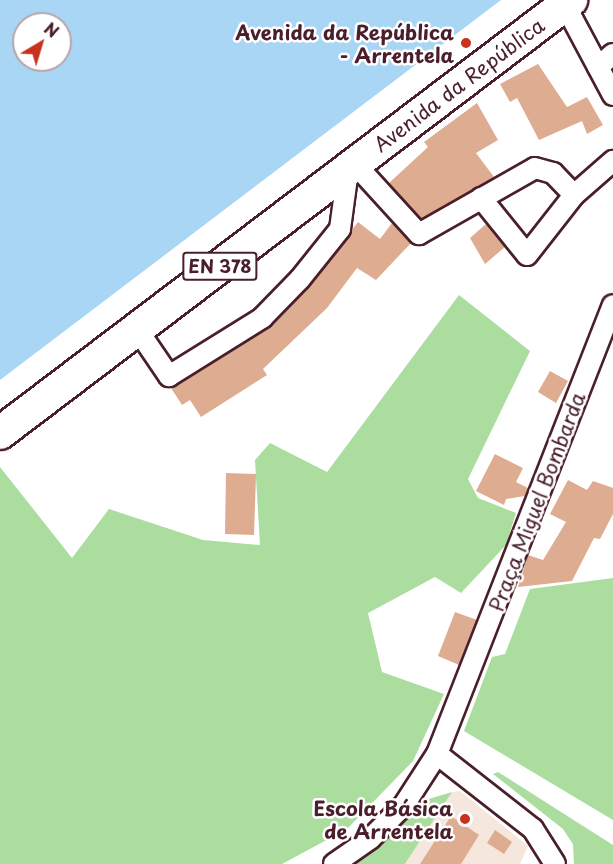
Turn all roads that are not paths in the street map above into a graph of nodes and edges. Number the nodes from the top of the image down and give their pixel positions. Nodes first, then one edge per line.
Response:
1 (568, 2) edge
2 (605, 61) edge
3 (613, 95) edge
4 (613, 161) edge
5 (351, 167) junction
6 (574, 195) junction
7 (482, 198) junction
8 (613, 305) edge
9 (137, 329) junction
10 (0, 433) edge
11 (437, 754) junction
12 (334, 864) edge
13 (555, 864) edge

1 - 2 street
1 - 5 main road, Avenida da República / EN 378
2 - 3 street
4 - 6 street
5 - 7 street
5 - 9 main road, Avenida da República / EN 378
5 - 9 street
6 - 7 street
6 - 7 street
8 - 11 street, Praça Miguel Bombarda
9 - 10 main road, Avenida da República / EN 378
11 - 12 street, Praça Miguel Bombarda
11 - 13 street

